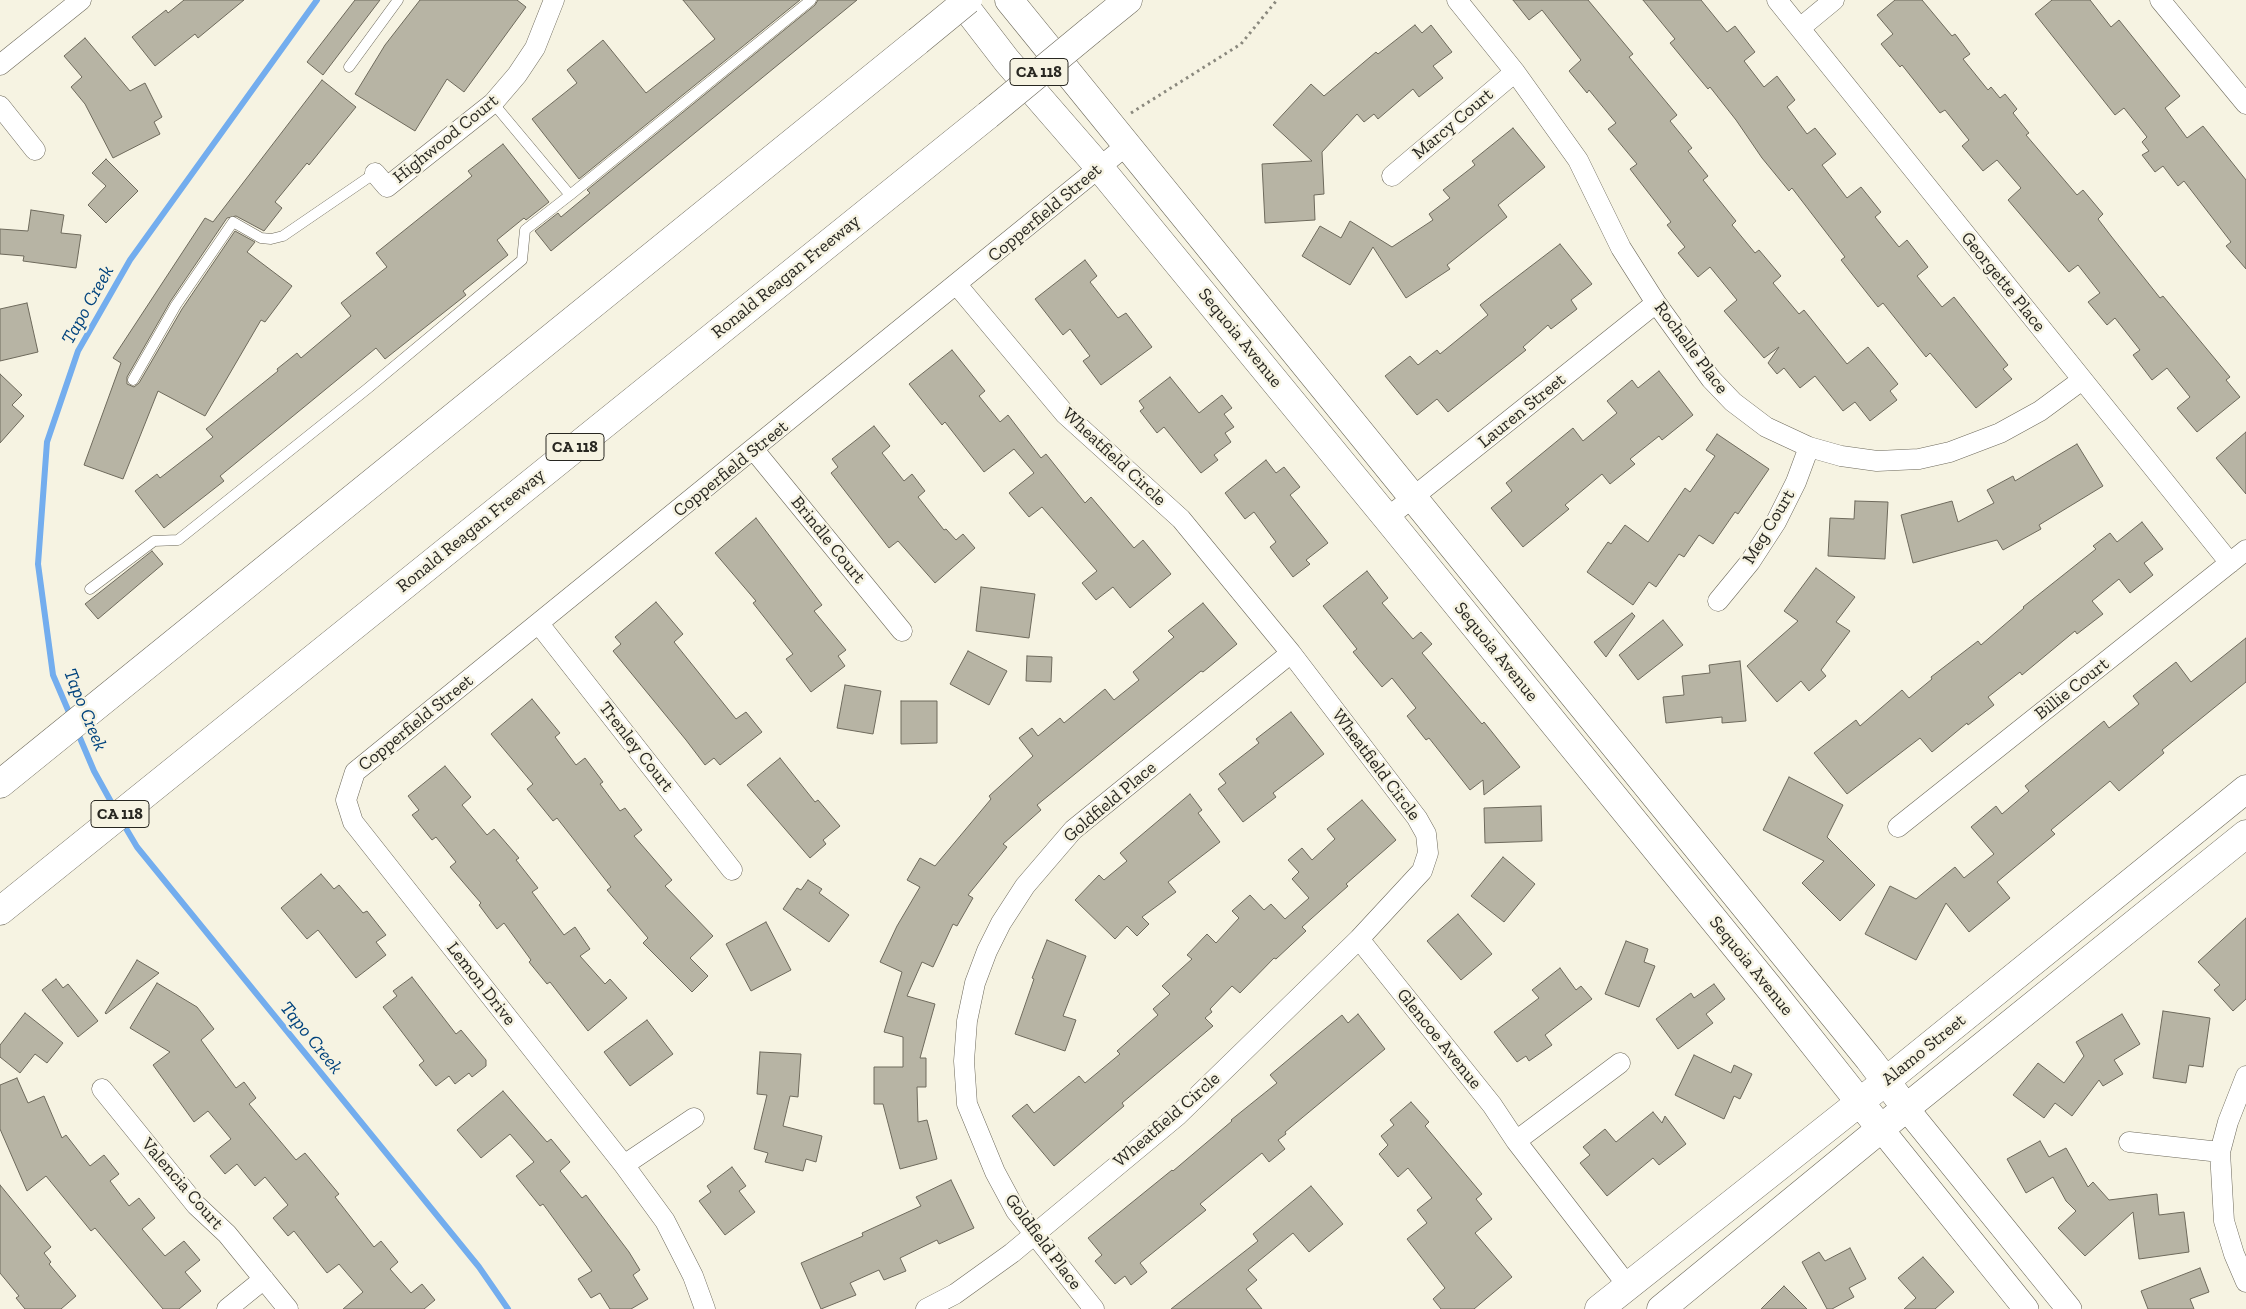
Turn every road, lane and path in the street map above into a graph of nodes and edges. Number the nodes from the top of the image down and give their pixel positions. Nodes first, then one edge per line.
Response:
1 (81, 0) edge
2 (398, 0) edge
3 (554, 0) edge
4 (812, 0) edge
5 (960, 0) edge
6 (968, 0) edge
7 (1009, 0) edge
8 (1128, 0) edge
9 (1277, 0) edge
10 (1457, 0) edge
11 (1777, 0) edge
12 (1834, 0) edge
13 (2160, 0) edge
14 (1800, 28) junction
15 (0, 65) edge
16 (349, 67) dead end
17 (1515, 72) junction
18 (493, 103) junction
19 (2246, 104) edge
20 (0, 106) edge
21 (1131, 113) dead end
22 (1128, 145) junction
23 (35, 150) dead end
24 (1099, 167) junction
25 (375, 173) joint
26 (1392, 176) dead end
27 (570, 195) junction
28 (957, 285) junction
29 (1656, 303) junction
30 (132, 380) dead end
31 (2082, 380) junction
32 (1809, 447) junction
33 (754, 450) junction
34 (1413, 498) junction
35 (1387, 518) junction
36 (2246, 550) edge
37 (2230, 563) junction
38 (90, 589) dead end
39 (1718, 601) dead end
40 (539, 624) junction
41 (902, 631) dead end
42 (1292, 653) junction
43 (0, 784) edge
44 (2246, 789) edge
45 (346, 800) joint
46 (1898, 827) dead end
47 (2246, 834) edge
48 (732, 870) dead end
49 (0, 911) edge
50 (1359, 939) junction
51 (1620, 1063) dead end
52 (2246, 1076) edge
53 (1886, 1080) junction
54 (102, 1089) dead end
55 (1860, 1102) junction
56 (1906, 1108) junction
57 (694, 1118) dead end
58 (1881, 1129) junction
59 (1516, 1141) junction
60 (2129, 1142) dead end
61 (2220, 1152) junction
62 (624, 1165) junction
63 (1034, 1233) junction
64 (264, 1279) junction
65 (2246, 1282) edge
66 (1628, 1286) junction
67 (226, 1309) edge
68 (288, 1309) edge
69 (705, 1309) edge
70 (926, 1309) edge
71 (1094, 1309) edge
72 (1599, 1309) edge
73 (1661, 1309) edge
74 (2026, 1309) edge
75 (2069, 1309) edge

1 - 15 street
2 - 16 lane
3 - 18 street, Highwood Court
4 - 27 lane
5 - 24 main road, Sequoia Avenue
6 - 43 main road, bridge
7 - 22 main road, Sequoia Avenue
8 - 49 main road, Ronald Reagan Freeway / CA 118, bridge
9 - 21 path
10 - 17 street, Rochelle Place
11 - 14 street, Georgette Place
12 - 14 street
13 - 19 street
14 - 31 street, Georgette Place
17 - 26 street, Marcy Court
17 - 29 street, Rochelle Place
18 - 25 street, Highwood Court
18 - 27 lane
20 - 23 street
22 - 24 street, Copperfield Street
22 - 34 main road, Sequoia Avenue
24 - 28 street, Copperfield Street
24 - 35 main road, Sequoia Avenue
25 - 30 lane, Highwood Court
27 - 38 lane
28 - 33 street, Copperfield Street
28 - 42 street, Wheatfield Circle
29 - 32 street, Rochelle Place
29 - 34 street, Lauren Street
31 - 32 street, Rochelle Place
31 - 37 street, Georgette Place
32 - 39 street, Meg Court
33 - 40 street, Copperfield Street
33 - 41 street, Brindle Court
34 - 35 street, Lauren Street
34 - 53 main road, Sequoia Avenue
35 - 55 main road, Sequoia Avenue
36 - 37 street, Billie Court
37 - 46 street, Billie Court
40 - 45 street, Copperfield Street
40 - 48 street, Trenley Court
42 - 50 street, Wheatfield Circle
42 - 63 street, Goldfield Place
44 - 53 main road, Alamo Street
45 - 62 street, Lemon Drive
47 - 56 main road, Alamo Street
50 - 59 street, Glencoe Avenue
50 - 63 street, Wheatfield Circle
51 - 59 street
52 - 61 street
53 - 55 main road, Alamo Street
53 - 56 main road, Sequoia Avenue
54 - 64 street, Valencia Court
55 - 58 main road, Sequoia Avenue
55 - 66 main road, Alamo Street
56 - 58 main road, Alamo Street
56 - 75 street, Sequoia Avenue
57 - 62 street
58 - 73 main road, Alamo Street
58 - 74 street, Sequoia Avenue
59 - 66 street, Glencoe Avenue
60 - 61 street
61 - 65 street
62 - 69 street, Lemon Drive
63 - 70 street, Wheatfield Circle
63 - 71 street, Goldfield Place
64 - 67 street
64 - 68 street, Valencia Court
66 - 72 main road, Alamo Street

